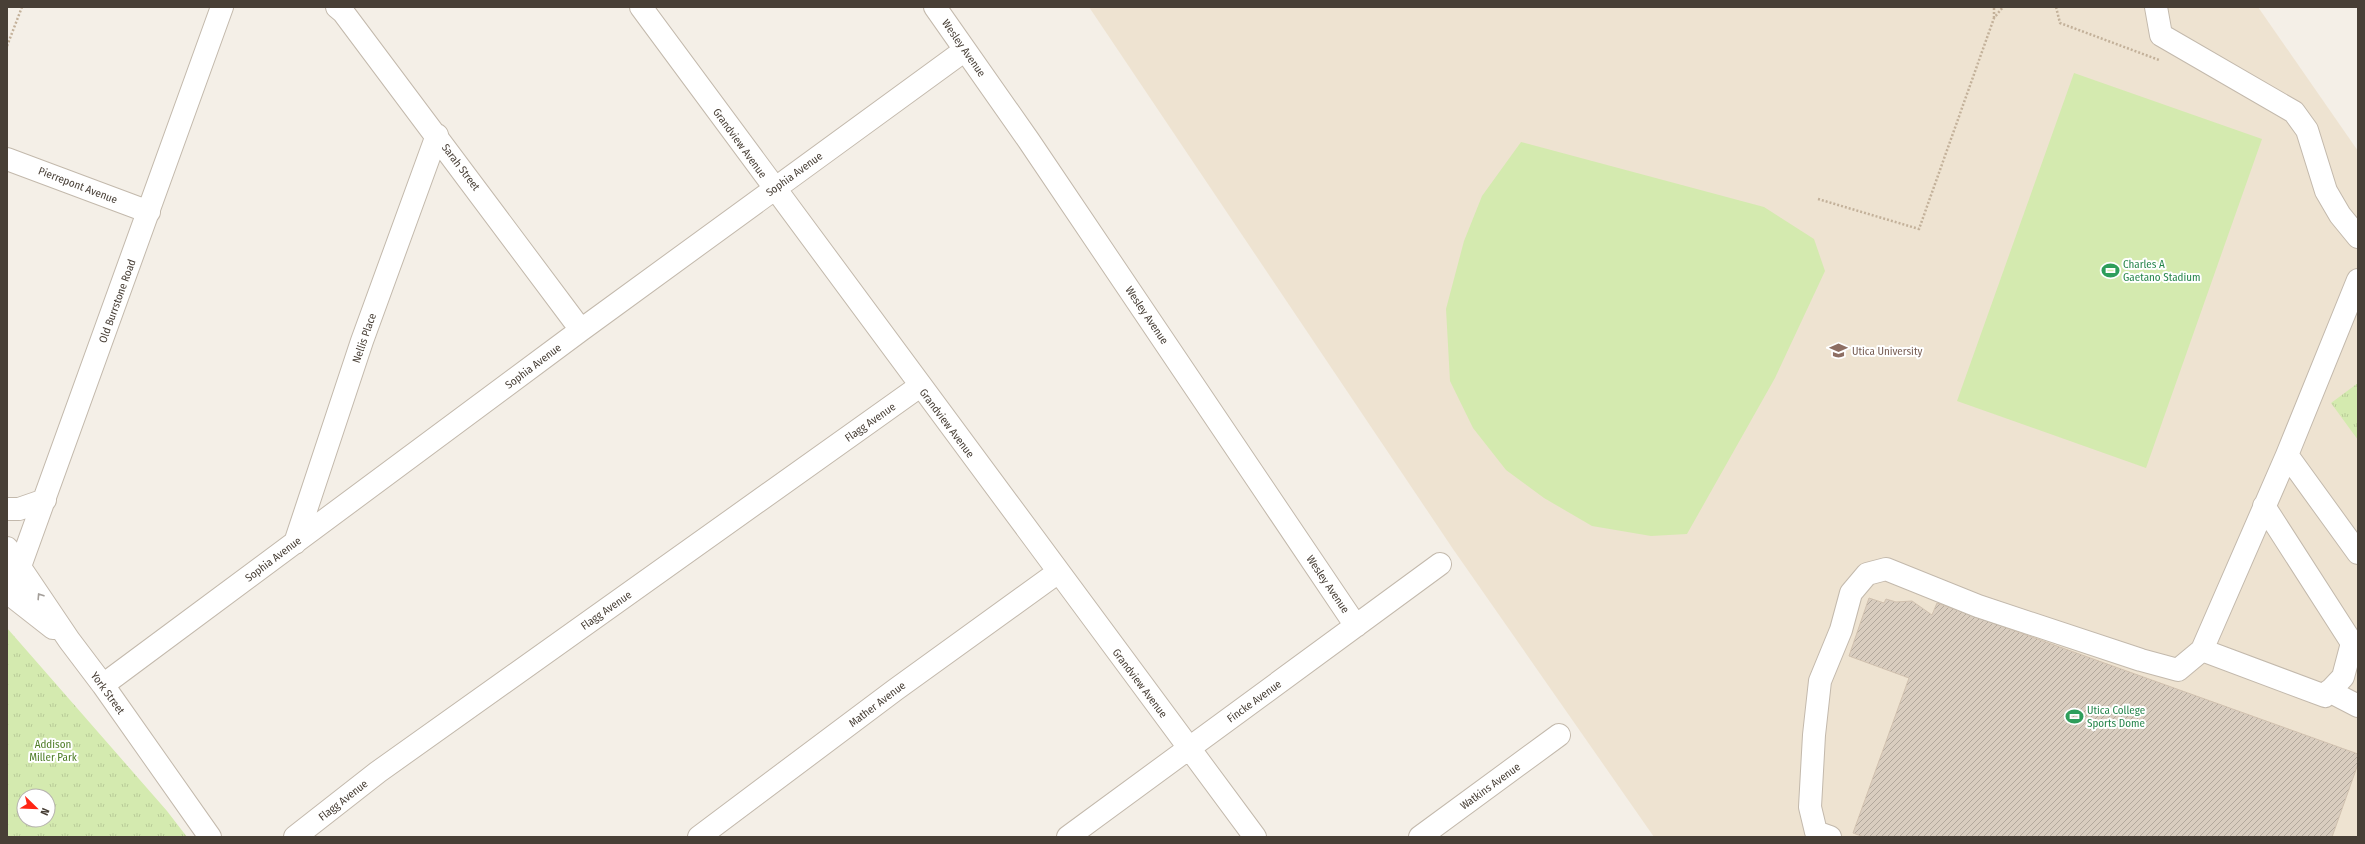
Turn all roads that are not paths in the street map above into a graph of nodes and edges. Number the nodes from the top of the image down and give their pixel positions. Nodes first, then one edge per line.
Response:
1 (222, 7) edge
2 (337, 7) edge
3 (641, 7) edge
4 (935, 7) edge
5 (2156, 7) edge
6 (965, 50) junction
7 (437, 135) junction
8 (7, 159) edge
9 (774, 188) junction
10 (149, 212) junction
11 (2358, 237) edge
12 (2358, 280) edge
13 (581, 330) junction
14 (920, 386) junction
15 (2287, 455) junction
16 (45, 500) junction
17 (2264, 506) junction
18 (7, 509) edge
19 (295, 543) junction
20 (7, 548) edge
21 (2358, 553) edge
22 (1440, 564) dead end
23 (21, 567) junction
24 (1058, 573) junction
25 (8, 593) edge
26 (1356, 626) junction
27 (69, 640) junction
28 (2202, 650) junction
29 (103, 686) junction
30 (2329, 691) junction
31 (2358, 706) edge
32 (1559, 735) dead end
33 (1190, 748) junction
34 (210, 837) edge
35 (295, 837) edge
36 (699, 837) edge
37 (1068, 837) edge
38 (1255, 837) edge
39 (1420, 837) edge
40 (1830, 837) edge

1 - 10 street, Old Burrstone Road
2 - 7 street, Sarah Street
3 - 9 street, Grandview Avenue
4 - 6 street, Wesley Avenue
5 - 11 street
6 - 9 street, Sophia Avenue
6 - 26 street, Wesley Avenue
7 - 13 street, Sarah Street
7 - 19 street, Nellis Place
8 - 10 street, Pierrepont Avenue
9 - 13 street, Sophia Avenue
9 - 14 street, Grandview Avenue
10 - 16 street, Old Burrstone Road
12 - 15 street
13 - 19 street, Sophia Avenue
14 - 24 street, Grandview Avenue
14 - 35 street, Flagg Avenue
15 - 17 street
15 - 21 street
16 - 18 street
16 - 23 street, Old Burrstone Road
17 - 28 street
17 - 30 street
19 - 29 street, Sophia Avenue
20 - 23 street, York Street
22 - 26 street, Fincke Avenue
23 - 25 street, Old Burrstone Road
27 -> 23 street, York Street
24 - 33 street, Grandview Avenue
24 - 36 street, Mather Avenue
25 - 27 street
26 - 33 street, Fincke Avenue
27 - 29 street, York Street
28 - 30 street
28 - 40 street
29 - 34 street, York Street
30 - 31 street
32 - 39 street, Watkins Avenue
33 - 37 street, Fincke Avenue
33 - 38 street, Grandview Avenue

